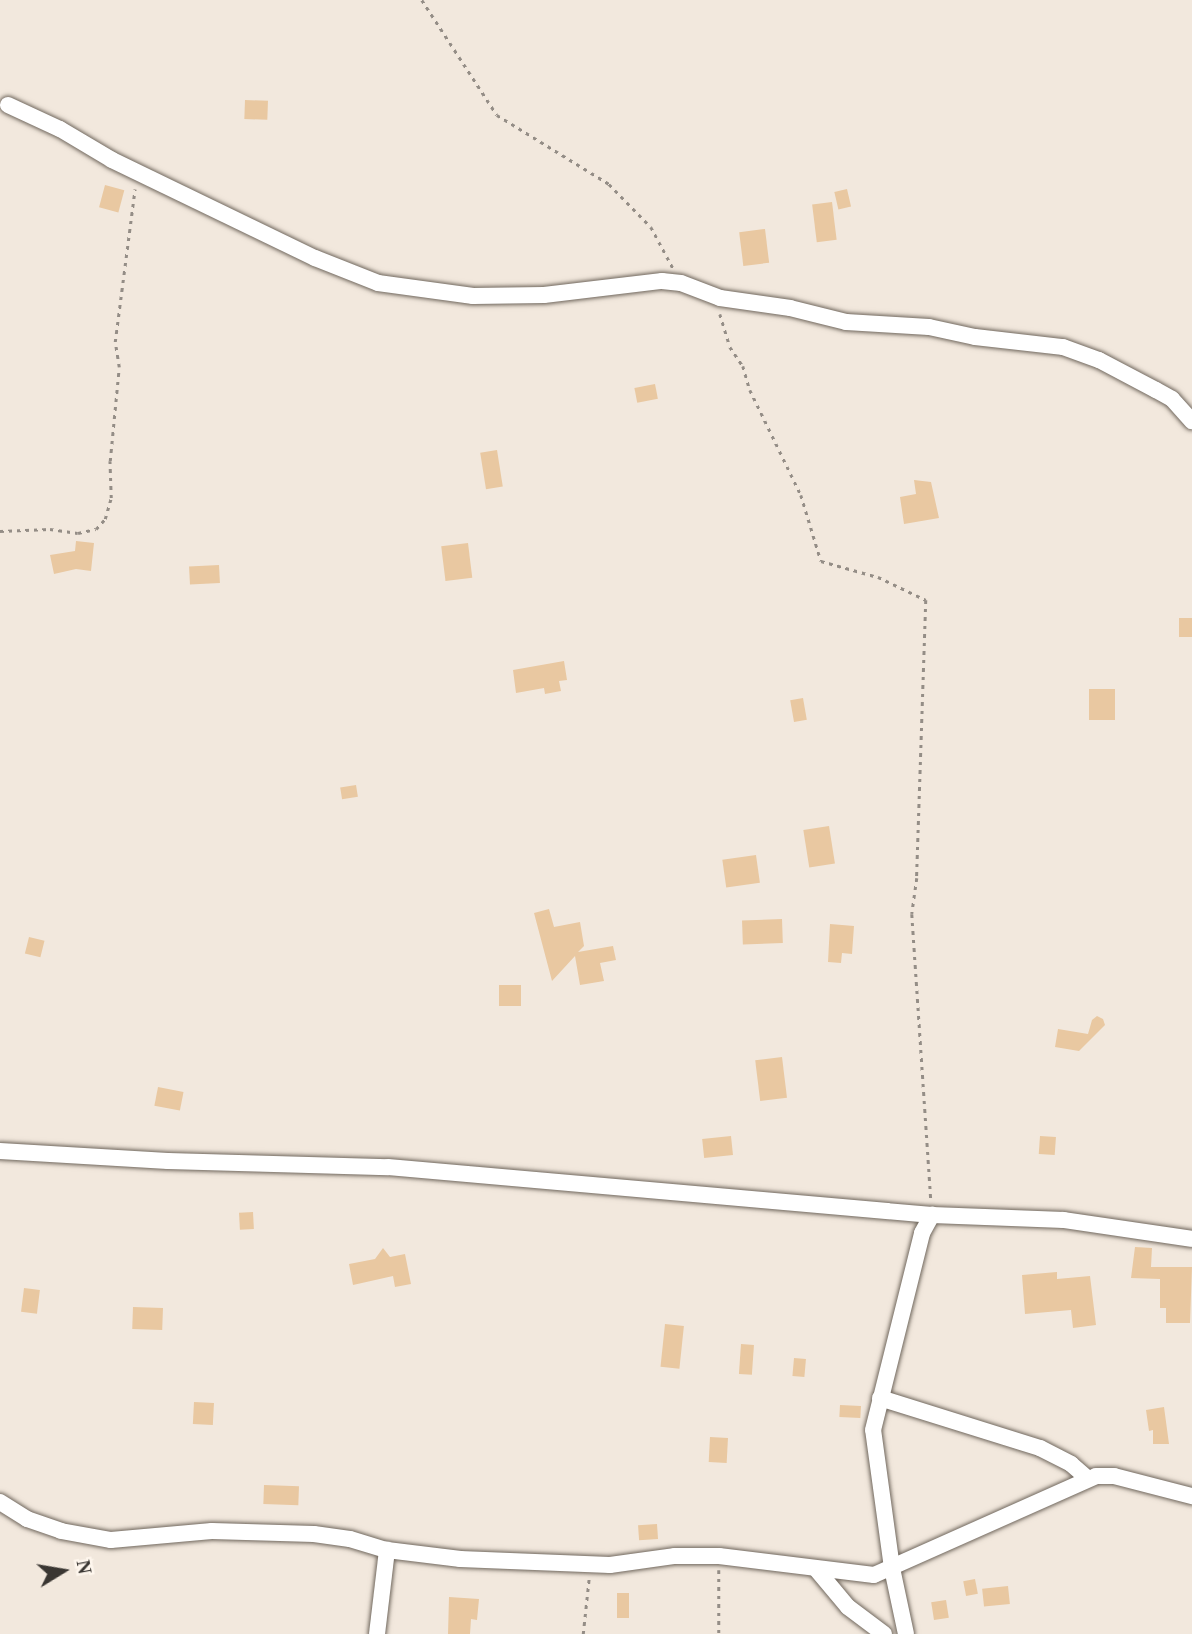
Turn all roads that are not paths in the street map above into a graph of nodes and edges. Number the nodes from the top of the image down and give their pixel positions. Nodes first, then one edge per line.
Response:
1 (8, 105) dead end
2 (1192, 421) edge
3 (0, 1151) edge
4 (932, 1215) junction
5 (1192, 1238) edge
6 (880, 1398) junction
7 (1087, 1478) junction
8 (1192, 1496) edge
9 (0, 1502) edge
10 (387, 1550) junction
11 (892, 1568) junction
12 (817, 1570) junction
13 (377, 1634) edge
14 (884, 1634) edge
15 (906, 1634) edge

1 - 2 street
3 - 4 street
4 - 5 street
4 - 6 street
6 - 7 street
6 - 11 street
7 - 8 street
7 - 11 street
9 - 10 street
10 - 12 street
10 - 13 street
11 - 12 street
11 - 15 street
12 - 14 street

